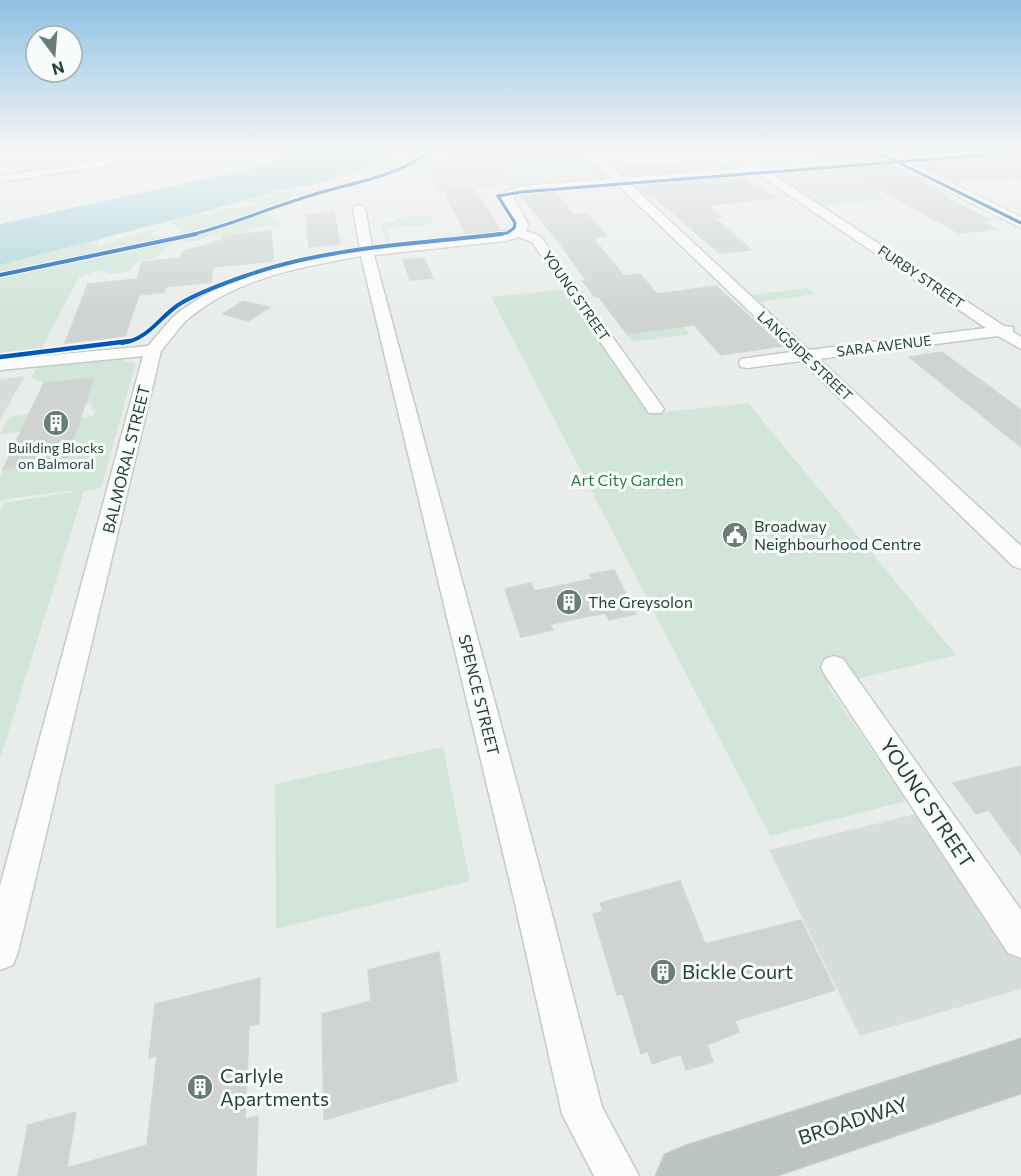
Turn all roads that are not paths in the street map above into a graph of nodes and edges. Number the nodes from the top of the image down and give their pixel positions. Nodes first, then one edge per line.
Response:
1 (512, 206) edge
2 (647, 206) edge
3 (814, 206) edge
4 (986, 206) edge
5 (359, 208) dead end
6 (1021, 223) edge
7 (519, 233) junction
8 (367, 253) junction
9 (1021, 328) edge
10 (1002, 331) junction
11 (1021, 344) edge
12 (153, 350) junction
13 (806, 356) junction
14 (747, 363) dead end
15 (0, 365) edge
16 (655, 409) dead end
17 (1021, 560) edge
18 (834, 667) dead end
19 (1021, 940) edge
20 (0, 952) edge
21 (1021, 1066) edge
22 (617, 1176) edge
23 (686, 1176) edge

1 - 7 street
2 - 13 street, LANGSIDE STREET
3 - 10 street, FURBY STREET
4 - 6 main road
5 - 8 street, SPENCE STREET
7 - 8 street, BALMORAL STREET
7 - 16 street, YOUNG STREET
8 - 12 street, BALMORAL STREET
8 - 22 street, SPENCE STREET
9 - 10 street, SARA AVENUE
10 - 11 street, FURBY STREET
10 - 13 street, SARA AVENUE
12 - 15 street
12 - 20 street, BALMORAL STREET
13 - 14 street, SARA AVENUE
13 - 17 street, LANGSIDE STREET
18 - 19 street, YOUNG STREET
21 - 23 highway, BROADWAY

